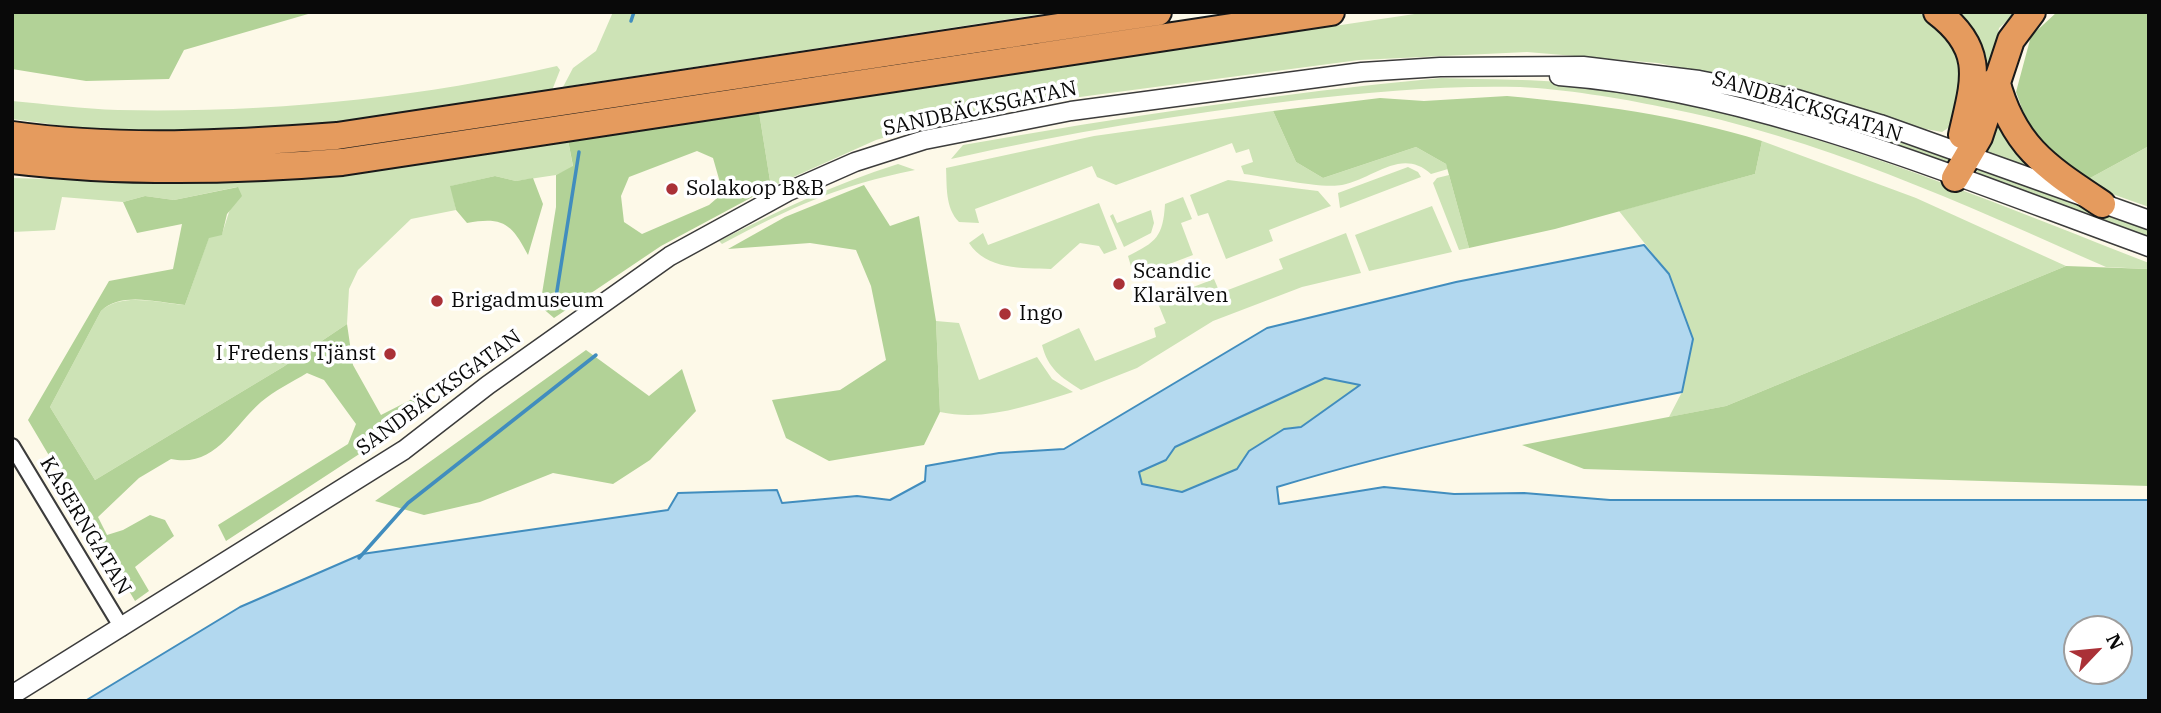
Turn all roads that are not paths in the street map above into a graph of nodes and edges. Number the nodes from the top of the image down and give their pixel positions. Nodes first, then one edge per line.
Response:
1 (1158, 12) edge
2 (1331, 12) edge
3 (1937, 12) edge
4 (2032, 12) edge
5 (1440, 67) junction
6 (1996, 80) junction
7 (12, 135) edge
8 (12, 160) edge
9 (1961, 162) junction
10 (66, 166) junction
11 (12, 168) edge
12 (2102, 204) junction
13 (2149, 220) edge
14 (2149, 247) edge
15 (12, 446) edge
16 (16, 463) edge
17 (122, 628) junction
18 (12, 695) edge

1 - 7 highway
2 - 10 highway
3 - 9 highway
4 - 6 highway
5 - 9 street, SANDBÄCKSGATAN
5 - 9 street, SANDBÄCKSGATAN
5 - 17 street, SANDBÄCKSGATAN
6 - 9 highway
6 - 12 highway
8 - 10 highway
9 - 12 street, SANDBÄCKSGATAN
9 - 14 street, SANDBÄCKSGATAN
10 - 11 highway
12 - 13 street, SANDBÄCKSGATAN
15 - 16 street, KASERNGATAN
16 - 17 street, KASERNGATAN
17 - 18 street, SANDBÄCKSGATAN

